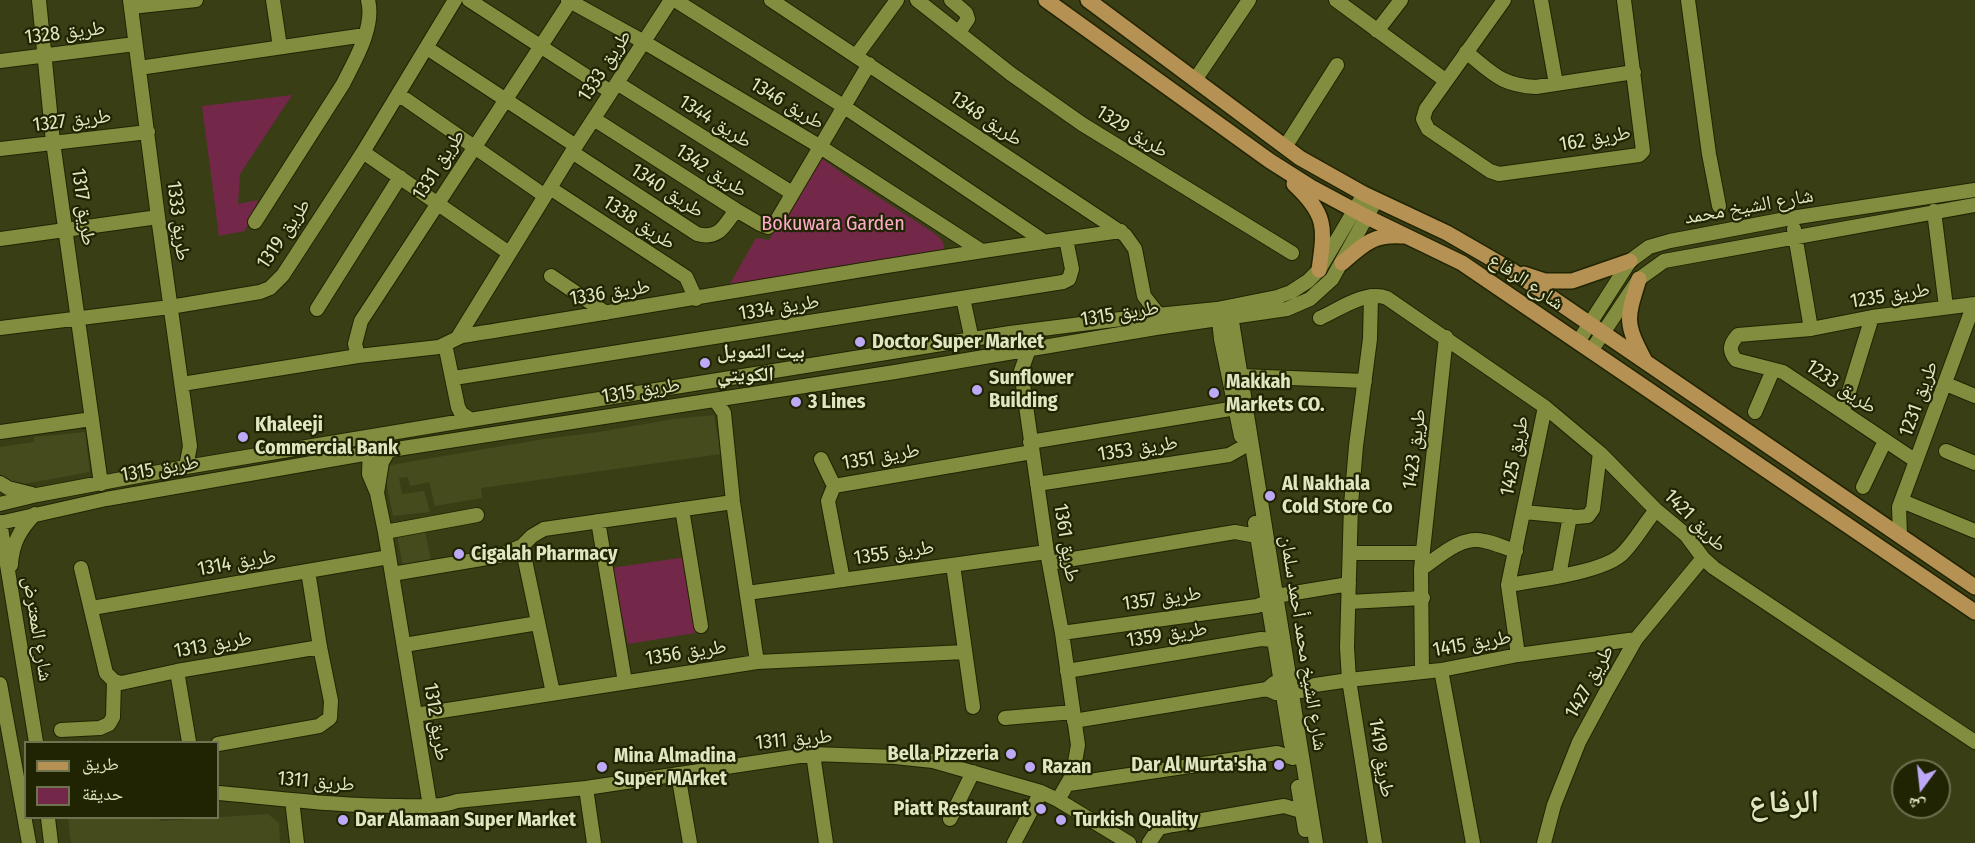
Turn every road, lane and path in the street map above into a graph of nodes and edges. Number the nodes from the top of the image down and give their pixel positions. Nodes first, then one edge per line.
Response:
1 (39, 0) edge
2 (196, 0) edge
3 (273, 0) edge
4 (368, 0) edge
5 (455, 0) edge
6 (470, 0) edge
7 (570, 0) edge
8 (673, 0) edge
9 (771, 0) edge
10 (897, 0) edge
11 (917, 0) edge
12 (951, 0) edge
13 (1046, 0) edge
14 (1088, 0) edge
15 (1249, 0) edge
16 (1336, 0) edge
17 (1401, 0) edge
18 (1504, 0) edge
19 (1541, 0) edge
20 (1624, 0) edge
21 (1688, 0) edge
22 (130, 4) edge
23 (1377, 31) junction
24 (959, 32) junction
25 (365, 35) junction
26 (644, 42) junction
27 (135, 44) junction
28 (540, 46) junction
29 (280, 47) junction
30 (427, 48) junction
31 (1466, 52) junction
32 (44, 56) junction
33 (856, 56) junction
34 (0, 61) edge
35 (869, 64) junction
36 (1337, 65) dead end
37 (139, 68) junction
38 (1634, 72) junction
39 (1195, 80) junction
40 (1445, 80) junction
41 (1556, 84) junction
42 (614, 87) junction
43 (398, 94) junction
44 (506, 99) junction
45 (843, 105) junction
46 (594, 119) junction
47 (148, 132) junction
48 (53, 142) junction
49 (475, 146) junction
50 (819, 146) junction
51 (1285, 147) junction
52 (0, 149) edge
53 (574, 149) junction
54 (363, 152) junction
55 (1270, 161) junction
56 (400, 177) junction
57 (1975, 190) edge
58 (548, 192) junction
59 (792, 193) junction
60 (1370, 197) junction
61 (437, 203) junction
62 (1975, 205) edge
63 (1719, 206) dead end
64 (736, 210) junction
65 (1934, 212) junction
66 (1361, 214) junction
67 (158, 217) junction
68 (1791, 218) junction
69 (255, 222) dead end
70 (66, 228) junction
71 (1121, 231) junction
72 (1795, 236) junction
73 (1410, 237) junction
74 (1066, 238) junction
75 (0, 239) edge
76 (1045, 242) junction
77 (981, 250) junction
78 (509, 253) junction
79 (1292, 253) dead end
80 (1630, 261) junction
81 (1342, 263) junction
82 (1319, 270) junction
83 (1511, 270) junction
84 (550, 276) dead end
85 (1639, 279) junction
86 (1371, 296) junction
87 (963, 298) junction
88 (696, 299) junction
89 (1975, 304) edge
90 (170, 307) junction
91 (1946, 307) junction
92 (317, 309) dead end
93 (606, 313) junction
94 (1224, 313) junction
95 (1260, 313) junction
96 (1872, 317) junction
97 (1320, 318) dead end
98 (79, 319) junction
99 (1153, 319) junction
100 (1181, 324) junction
101 (0, 328) edge
102 (1597, 328) junction
103 (1811, 329) junction
104 (458, 337) junction
105 (1446, 337) junction
106 (1221, 339) junction
107 (972, 340) junction
108 (1731, 342) joint
109 (1237, 343) junction
110 (446, 344) junction
111 (1585, 347) junction
112 (1029, 349) junction
113 (1002, 354) junction
114 (358, 356) junction
115 (1647, 364) junction
116 (1773, 370) junction
117 (1021, 371) junction
118 (1241, 376) junction
119 (454, 378) junction
120 (1365, 381) junction
121 (182, 384) junction
122 (1946, 384) junction
123 (1975, 396) edge
124 (715, 400) junction
125 (457, 401) junction
126 (1545, 407) junction
127 (1236, 408) junction
128 (1843, 411) junction
129 (1755, 412) dead end
130 (92, 419) junction
131 (471, 420) junction
132 (451, 423) junction
133 (0, 432) edge
134 (372, 437) junction
135 (1885, 441) junction
136 (190, 446) junction
137 (1031, 447) junction
138 (1243, 447) junction
139 (389, 450) junction
140 (1946, 451) dead end
141 (369, 453) junction
142 (1600, 453) junction
143 (821, 459) dead end
144 (1916, 461) junction
145 (1975, 463) edge
146 (204, 464) junction
147 (186, 467) junction
148 (0, 483) edge
149 (101, 484) junction
150 (1037, 484) junction
151 (834, 486) junction
152 (1863, 487) dead end
153 (377, 493) junction
154 (37, 495) junction
155 (733, 502) junction
156 (0, 504) edge
157 (1901, 504) junction
158 (682, 509) junction
159 (1656, 510) junction
160 (1524, 512) junction
161 (35, 514) junction
162 (477, 516) dead end
163 (1570, 516) junction
164 (1254, 517) junction
165 (1877, 520) junction
166 (598, 521) junction
167 (0, 523) edge
168 (1975, 531) edge
169 (385, 532) junction
170 (1235, 532) junction
171 (1900, 535) junction
172 (1257, 536) junction
173 (522, 546) junction
174 (1516, 552) junction
175 (1350, 553) junction
176 (1422, 553) junction
177 (1048, 557) junction
178 (389, 558) junction
179 (1703, 558) junction
180 (953, 565) junction
181 (81, 568) dead end
182 (1421, 569) junction
183 (308, 571) junction
184 (392, 574) junction
185 (1559, 576) junction
186 (843, 580) junction
187 (1349, 584) junction
188 (1508, 585) junction
189 (1975, 587) edge
190 (10, 588) junction
191 (747, 593) junction
192 (1423, 598) junction
193 (1271, 599) junction
194 (1349, 602) junction
195 (92, 608) junction
196 (1975, 612) edge
197 (538, 623) junction
198 (701, 626) dead end
199 (1062, 633) junction
200 (1636, 639) junction
201 (1273, 640) junction
202 (404, 645) junction
203 (320, 647) junction
204 (965, 652) junction
205 (1518, 655) junction
206 (758, 662) junction
207 (1441, 670) junction
208 (177, 671) junction
209 (1067, 671) junction
210 (1422, 672) junction
211 (1348, 680) junction
212 (114, 681) junction
213 (625, 682) junction
214 (0, 684) edge
215 (1286, 685) junction
216 (553, 693) junction
217 (973, 707) dead end
218 (415, 715) junction
219 (1073, 716) junction
220 (1005, 718) dead end
221 (61, 730) dead end
222 (36, 741) edge
223 (189, 741) edge
224 (1975, 742) edge
225 (219, 744) edge
226 (814, 758) junction
227 (1293, 758) junction
228 (973, 772) junction
229 (679, 778) junction
230 (1069, 784) junction
231 (1041, 792) junction
232 (219, 793) edge
233 (587, 795) junction
234 (292, 800) junction
235 (1058, 800) junction
236 (447, 805) junction
237 (430, 806) junction
238 (1301, 811) junction
239 (24, 816) edge
240 (25, 819) edge
241 (48, 819) edge
242 (951, 819) dead end
243 (1111, 838) edge
244 (29, 843) edge
245 (51, 843) edge
246 (297, 843) edge
247 (594, 843) edge
248 (690, 843) edge
249 (826, 843) edge
250 (1014, 843) edge
251 (1129, 843) edge
252 (1149, 843) edge
253 (1307, 843) edge
254 (1316, 843) edge
255 (1375, 843) edge
256 (1473, 843) edge
257 (1544, 843) edge

1 - 32 street, طريق 1317
2 - 22 street
3 - 29 street
4 - 25 street
5 - 30 street, طريق 1319
6 - 28 street, طريق 1344
7 - 26 street, طريق 1346
7 - 28 street, طريق 1331
8 - 26 street, طريق 1333
8 - 45 street
9 - 33 street, طريق 1348
10 - 33 street
11 - 24 street, طريق 1329
12 - 24 street
13 - 55 main road, شارع الرفاع
14 - 39 main road, شارع الرفاع
15 - 39 street
16 - 23 street
17 - 23 street
18 - 31 street
19 - 41 street
20 - 38 street, طريق 162
21 - 63 street
22 - 27 street, طريق 1333
23 - 40 street
24 - 79 street, طريق 1329
25 - 29 street
25 - 69 street
26 - 42 street, طريق 1333
26 - 50 street, طريق 1346
27 - 32 street, طريق 1328
27 - 37 street, طريق 1333
28 - 42 street, طريق 1344
28 - 44 street, طريق 1331
29 - 37 street
30 - 43 street, طريق 1319
30 - 44 street, طريق 1340
31 - 40 street
31 - 41 street
32 - 34 street, طريق 1328
32 - 48 street, طريق 1317
33 - 35 street, طريق 1348
35 - 45 street, طريق 1342
35 - 71 street, طريق 1348
36 - 51 street
37 - 47 street, طريق 1333
38 - 40 street, طريق 162
38 - 41 street
39 - 51 main road, شارع الرفاع
42 - 46 street, طريق 1333
42 - 59 street, طريق 1344
43 - 49 street, طريق 1338
43 - 54 street, طريق 1319
44 - 49 street, طريق 1331
44 - 53 street, طريق 1340
45 - 50 street, طريق 1342
45 - 76 street
46 - 53 street, طريق 1333
46 - 64 street, طريق 1342
47 - 48 street, طريق 1327
47 - 67 street, طريق 1333
48 - 52 street, طريق 1327
48 - 70 street, طريق 1317
49 - 58 street, طريق 1338
49 - 61 street, طريق 1331
50 - 59 street, طريق 1342
50 - 77 street, طريق 1346
51 - 60 main road, شارع الرفاع
53 - 58 street, طريق 1333
53 - 64 street, طريق 1340
54 - 56 street
54 - 90 street, طريق 1319
55 - 66 main road, شارع الرفاع
55 - 82 main road
56 - 61 street
56 - 92 street, طريق 1331
57 - 68 street, شارع الشيخ محمد
58 - 78 street, طريق 1333
58 - 88 street, طريق 1338
59 - 64 street, طريق 1342
60 - 66 street, طريق 1315
60 - 83 main road, شارع الرفاع
61 - 78 street
61 - 114 street, طريق 1331
62 - 65 street, شارع الشيخ محمد
65 - 72 street, شارع الشيخ محمد
65 - 91 street
66 - 73 main road, شارع الرفاع
66 - 81 street, طريق 1315
66 - 82 street, طريق 1315
67 - 70 street
67 - 90 street, طريق 1333
68 - 72 street
68 - 80 street, شارع الشيخ محمد
70 - 75 street
70 - 98 street, طريق 1317
71 - 74 street, طريق 1336
71 - 99 street, طريق 1348
72 - 85 street, شارع الشيخ محمد
72 - 103 street
73 - 81 main road
73 - 111 main road, شارع الرفاع
74 - 76 street, طريق 1336
74 - 87 street, طريق 1334
76 - 77 street, طريق 1336
77 - 88 street, طريق 1336
78 - 104 street, طريق 1333
80 - 83 main road
80 - 102 street, شارع الشيخ محمد
81 - 95 street, طريق 1315
82 - 94 street, طريق 1315
83 - 102 main road, شارع الرفاع
84 - 93 street
85 - 102 street, شارع الشيخ محمد
85 - 115 main road
86 - 97 street
86 - 105 street, طريق 1421
86 - 120 street
87 - 107 street
87 - 119 street, طريق 1334
88 - 93 street, طريق 1336
89 - 91 street, طريق 1235
89 - 122 street, طريق 1231
90 - 98 street, طريق 1319
90 - 121 street, طريق 1333
91 - 96 street, طريق 1235
93 - 104 street, طريق 1336
94 - 95 street, طريق 1315
94 - 99 street, طريق 1315
94 - 100 street, طريق 1315
94 - 106 street, شارع الشيخ محمد أحمد سلمان
94 - 109 street, شارع الشيخ محمد أحمد سلمان
95 - 109 street
96 - 103 street, طريق 1235
96 - 128 street
98 - 101 street, طريق 1319
98 - 130 street, طريق 1317
99 - 100 street, طريق 1315
99 - 107 street, طريق 1315
99 - 112 street, طريق 1315
100 - 106 street
102 - 111 street, شارع الشيخ محمد
102 - 115 main road, شارع الرفاع
103 - 108 street, طريق 1235
104 - 110 street, طريق 1336
105 - 126 street, طريق 1421
105 - 176 street, طريق 1423
106 - 127 street, شارع الشيخ محمد أحمد سلمان
107 - 131 street, طريق 1315
108 - 116 street, طريق 1233
109 - 118 street, شارع الشيخ محمد أحمد سلمان
110 - 114 street, طريق 1336
110 - 119 street
111 - 196 main road, شارع الرفاع
112 - 113 street, طريق 1315
112 - 117 street, طريق 1361
113 - 117 street
113 - 124 street, طريق 1315
114 - 121 street, طريق 1336
115 - 165 main road, شارع الرفاع
116 - 128 street, طريق 1233
116 - 129 street, طريق 1233
117 - 137 street, طريق 1361
118 - 120 street
118 - 193 street, شارع الشيخ محمد أحمد سلمان
119 - 125 street
120 - 175 street
121 - 136 street, طريق 1333
122 - 123 street
122 - 144 street, طريق 1231
124 - 139 street, طريق 1315
124 - 155 street
125 - 131 street
125 - 132 street
126 - 142 street, طريق 1421
126 - 160 street, طريق 1425
127 - 137 street, طريق 1351
127 - 138 street, شارع الشيخ محمد أحمد سلمان
128 - 135 street, طريق 1233
130 - 133 street
130 - 149 street, طريق 1317
131 - 132 street, طريق 1315
132 - 134 street, طريق 1315
134 - 141 street, طريق 1312
134 - 146 street, طريق 1315
135 - 144 street, طريق 1233
135 - 152 street, طريق 1233
136 - 146 street
136 - 147 street, طريق 1333
137 - 150 street, طريق 1361
137 - 151 street, طريق 1351
138 - 150 street, طريق 1353
138 - 164 street, شارع الشيخ محمد أحمد سلمان
139 - 141 street, طريق 1315
139 - 153 street, طريق 1312
140 - 145 street
141 - 153 street, طريق 1312
141 - 161 street, طريق 1315
142 - 159 street, طريق 1421
142 - 163 street, طريق 1425
143 - 151 street
144 - 157 street, طريق 1231
146 - 147 street, طريق 1315
147 - 149 street, طريق 1315
148 - 154 street
149 - 154 street, طريق 1315
150 - 177 street, طريق 1361
151 - 186 street, طريق 1351
153 - 169 street, طريق 1312
154 - 156 street, طريق 1315
155 - 158 street
155 - 191 street
157 - 165 street
157 - 168 street
157 - 171 street, طريق 1231
158 - 166 street
158 - 198 street
159 - 179 street, طريق 1421
159 - 185 street
160 - 163 street, طريق 1425
160 - 174 street, طريق 1425
161 - 167 street, طريق 1315
161 - 190 street
162 - 169 street
163 - 185 street
164 - 170 street, طريق 1355
164 - 172 street, شارع الشيخ محمد أحمد سلمان
165 - 171 main road, شارع الرفاع
166 - 173 street
166 - 213 street
167 - 190 street, شارع المعترض
169 - 178 street, طريق 1312
170 - 172 street, طريق 1355
170 - 177 street, طريق 1355
171 - 189 main road, شارع الرفاع
172 - 193 street, شارع الشيخ محمد أحمد سلمان
173 - 184 street
173 - 197 street
174 - 182 street
174 - 188 street, طريق 1425
175 - 176 street
175 - 187 street
176 - 182 street, طريق 1423
177 - 180 street, طريق 1355
177 - 199 street, طريق 1361
178 - 183 street, طريق 1314
178 - 184 street, طريق 1312
179 - 200 street, طريق 1427
179 - 224 street, طريق 1421
180 - 186 street, طريق 1355
180 - 204 street
181 - 195 street
182 - 192 street, طريق 1423
183 - 195 street, طريق 1314
183 - 203 street
184 - 202 street, طريق 1312
185 - 188 street
186 - 191 street, طريق 1355
187 - 193 street, طريق 1357
187 - 194 street
188 - 205 street, طريق 1425
190 - 222 street, شارع المعترض
191 - 206 street
192 - 194 street
192 - 210 street, طريق 1423
193 - 199 street, طريق 1357
193 - 201 street, شارع الشيخ محمد أحمد سلمان
193 - 215 street, شارع الشيخ محمد أحمد سلمان
194 - 211 street
195 - 212 street
197 - 202 street
197 - 216 street
199 - 209 street, طريق 1361
200 - 205 street, طريق 1415
200 - 257 street, طريق 1427
201 - 209 street, طريق 1359
201 - 215 street, شارع الشيخ محمد أحمد سلمان
202 - 218 street, طريق 1312
203 - 208 street, طريق 1313
203 - 225 street
204 - 206 street, طريق 1356
204 - 217 street
205 - 207 street, طريق 1415
206 - 213 street, طريق 1356
207 - 210 street, طريق 1415
207 - 256 street
208 - 212 street, طريق 1313
208 - 223 street
209 - 219 street, طريق 1361
210 - 211 street, طريق 1415
211 - 215 street, طريق 1415
211 - 255 street, طريق 1419
212 - 221 street
213 - 216 street, طريق 1356
214 - 239 street
215 - 219 street
215 - 227 street, شارع الشيخ محمد أحمد سلمان
215 - 254 street, شارع الشيخ محمد أحمد سلمان
216 - 218 street, طريق 1356
218 - 237 street, طريق 1312
219 - 220 street
219 - 230 street, طريق 1361
226 - 228 street, طريق 1311
226 - 229 street, طريق 1311
226 - 249 street
227 - 230 street
227 - 238 street, شارع الشيخ محمد أحمد سلمان
228 - 231 street, طريق 1311
228 - 242 street
229 - 233 street, طريق 1311
229 - 236 street, طريق 1311
229 - 248 street
230 - 235 street, طريق 1361
231 - 235 street, طريق 1311
231 - 250 street
232 - 234 street, طريق 1311
233 - 236 street, طريق 1311
233 - 247 street
234 - 237 street, طريق 1311
234 - 246 street
235 - 243 street, طريق 1311
236 - 237 street, طريق 1311
238 - 252 street
238 - 253 street, شارع الشيخ محمد أحمد سلمان
240 - 244 street
241 - 245 street
243 - 251 street, طريق 1311

